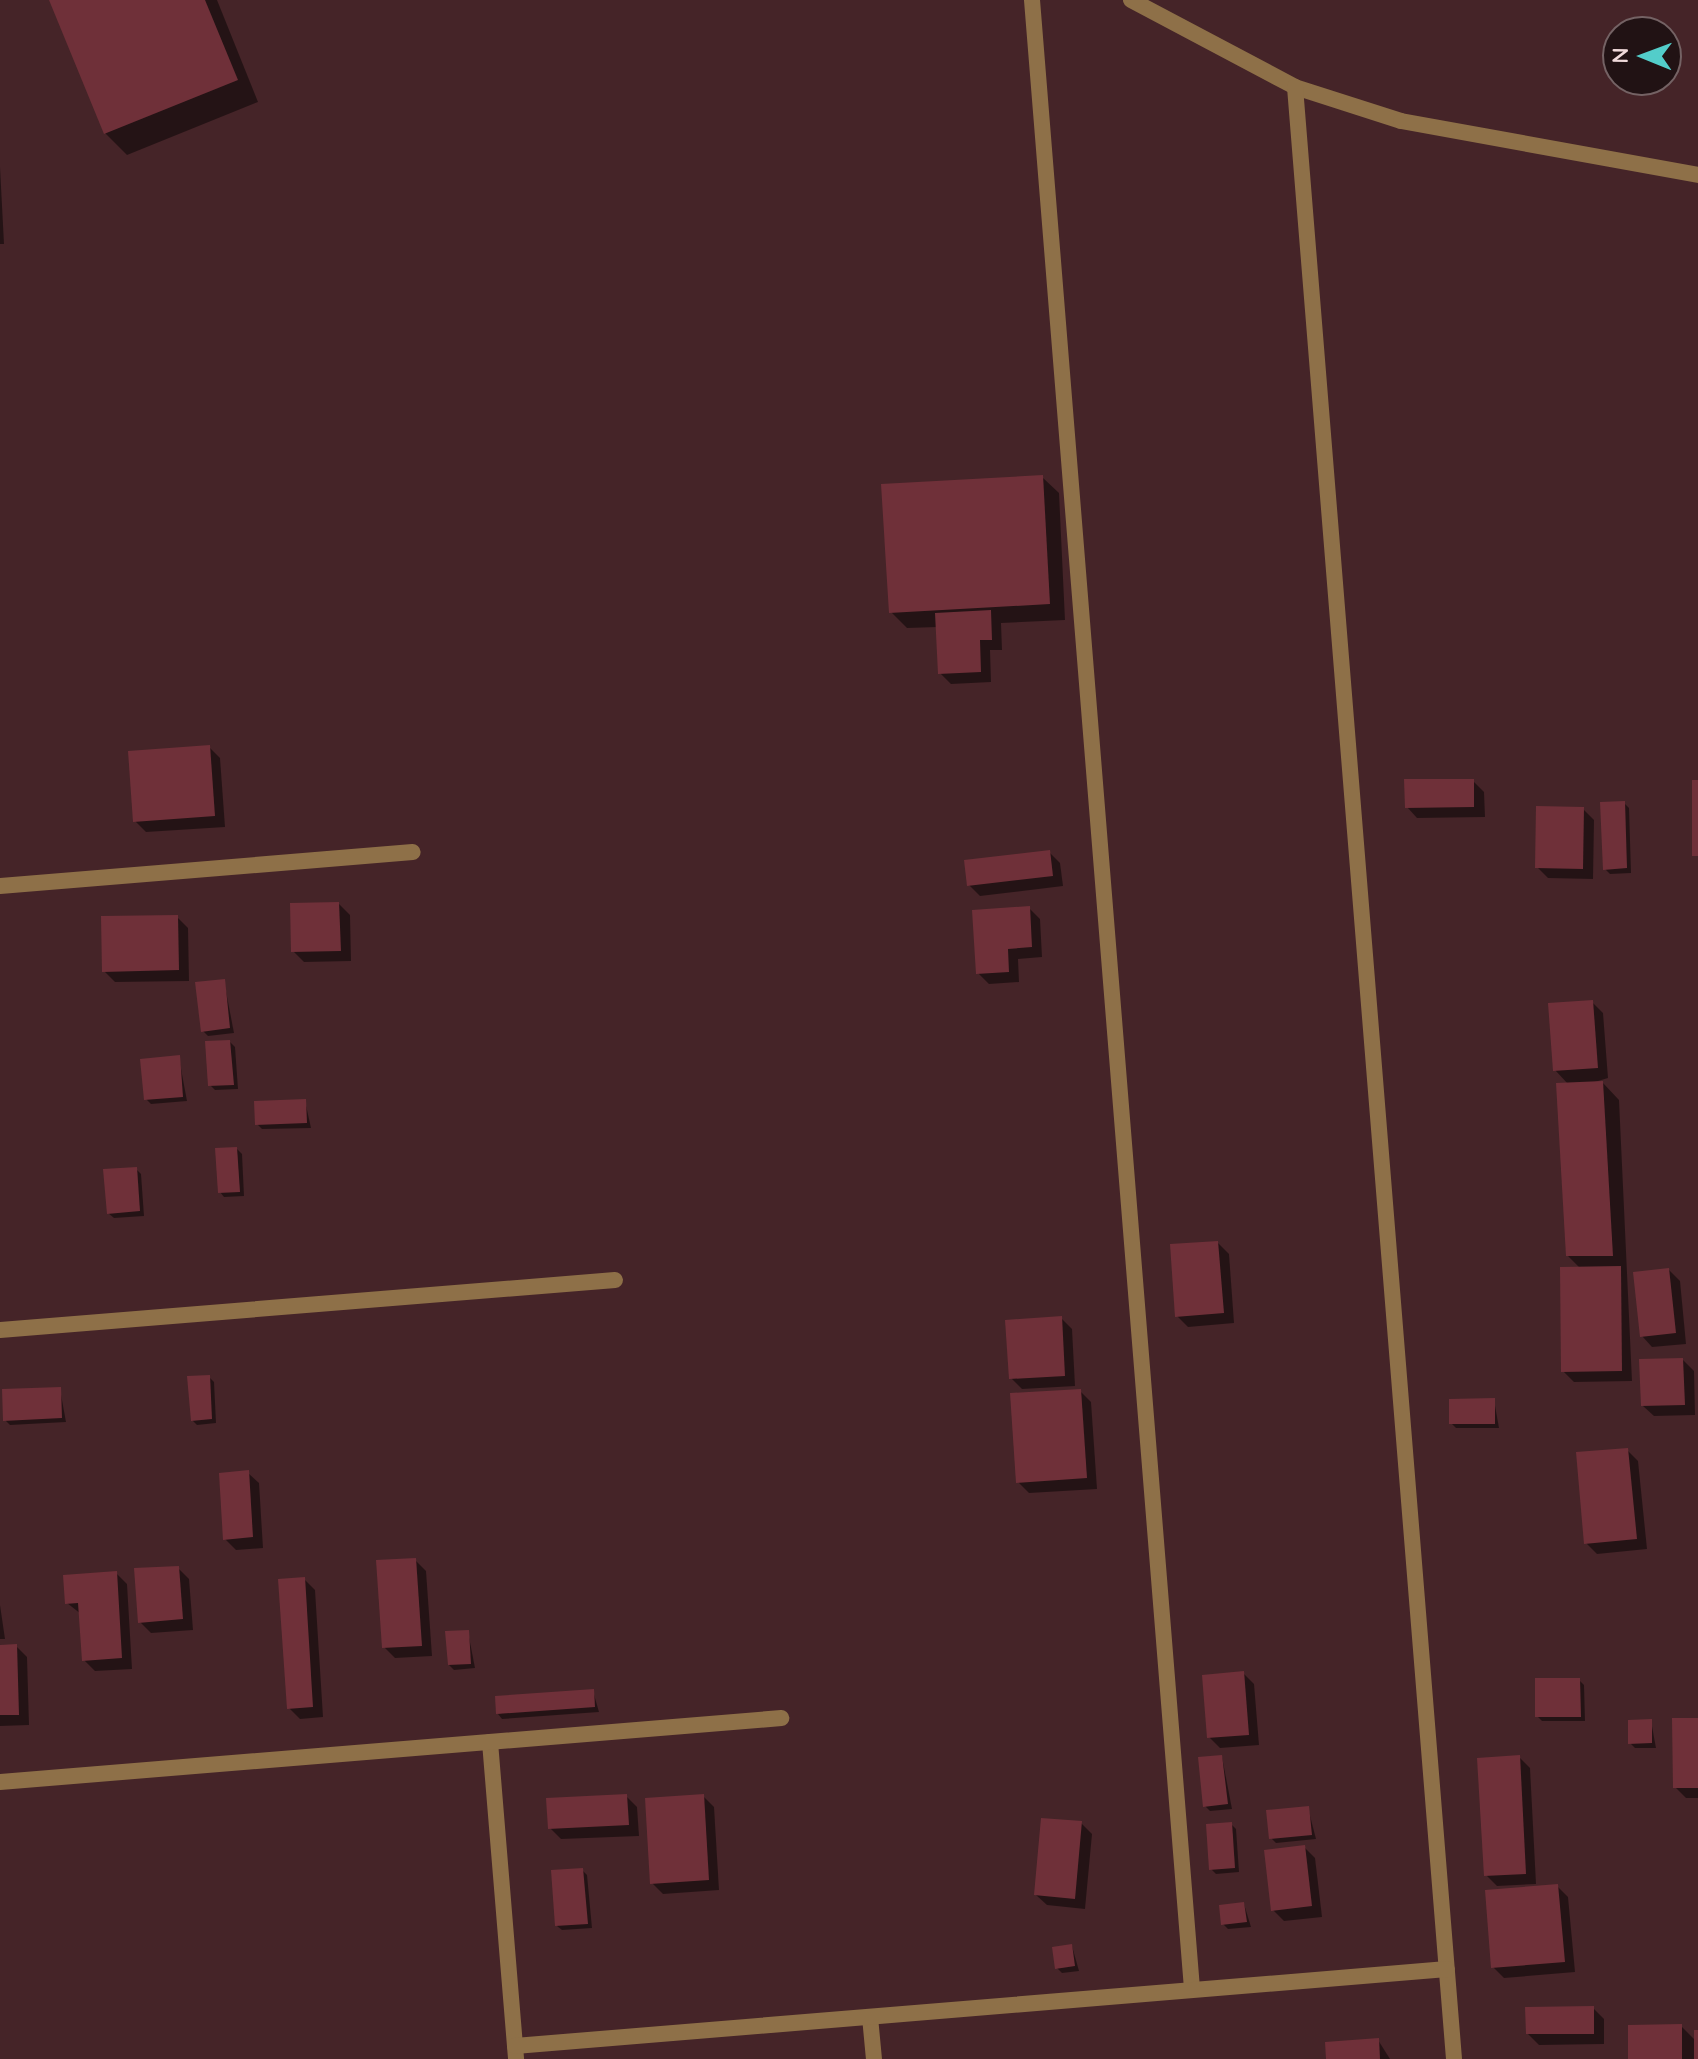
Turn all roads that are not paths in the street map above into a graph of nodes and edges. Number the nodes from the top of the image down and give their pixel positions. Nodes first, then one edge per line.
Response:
1 (1032, 0) edge
2 (1131, 0) edge
3 (1295, 87) junction
4 (1698, 175) edge
5 (413, 852) dead end
6 (0, 886) edge
7 (615, 1280) dead end
8 (0, 1330) edge
9 (781, 1718) dead end
10 (490, 1742) junction
11 (0, 1782) edge
12 (1447, 1969) junction
13 (1192, 1990) junction
14 (870, 2017) junction
15 (515, 2052) edge
16 (874, 2059) edge
17 (1454, 2059) edge

1 - 13 street
2 - 3 street
3 - 4 street
3 - 12 street
5 - 6 street
7 - 8 street
9 - 10 street
10 - 11 street
10 - 15 street
12 - 13 street
12 - 17 street
13 - 14 street
14 - 15 street
14 - 16 street

